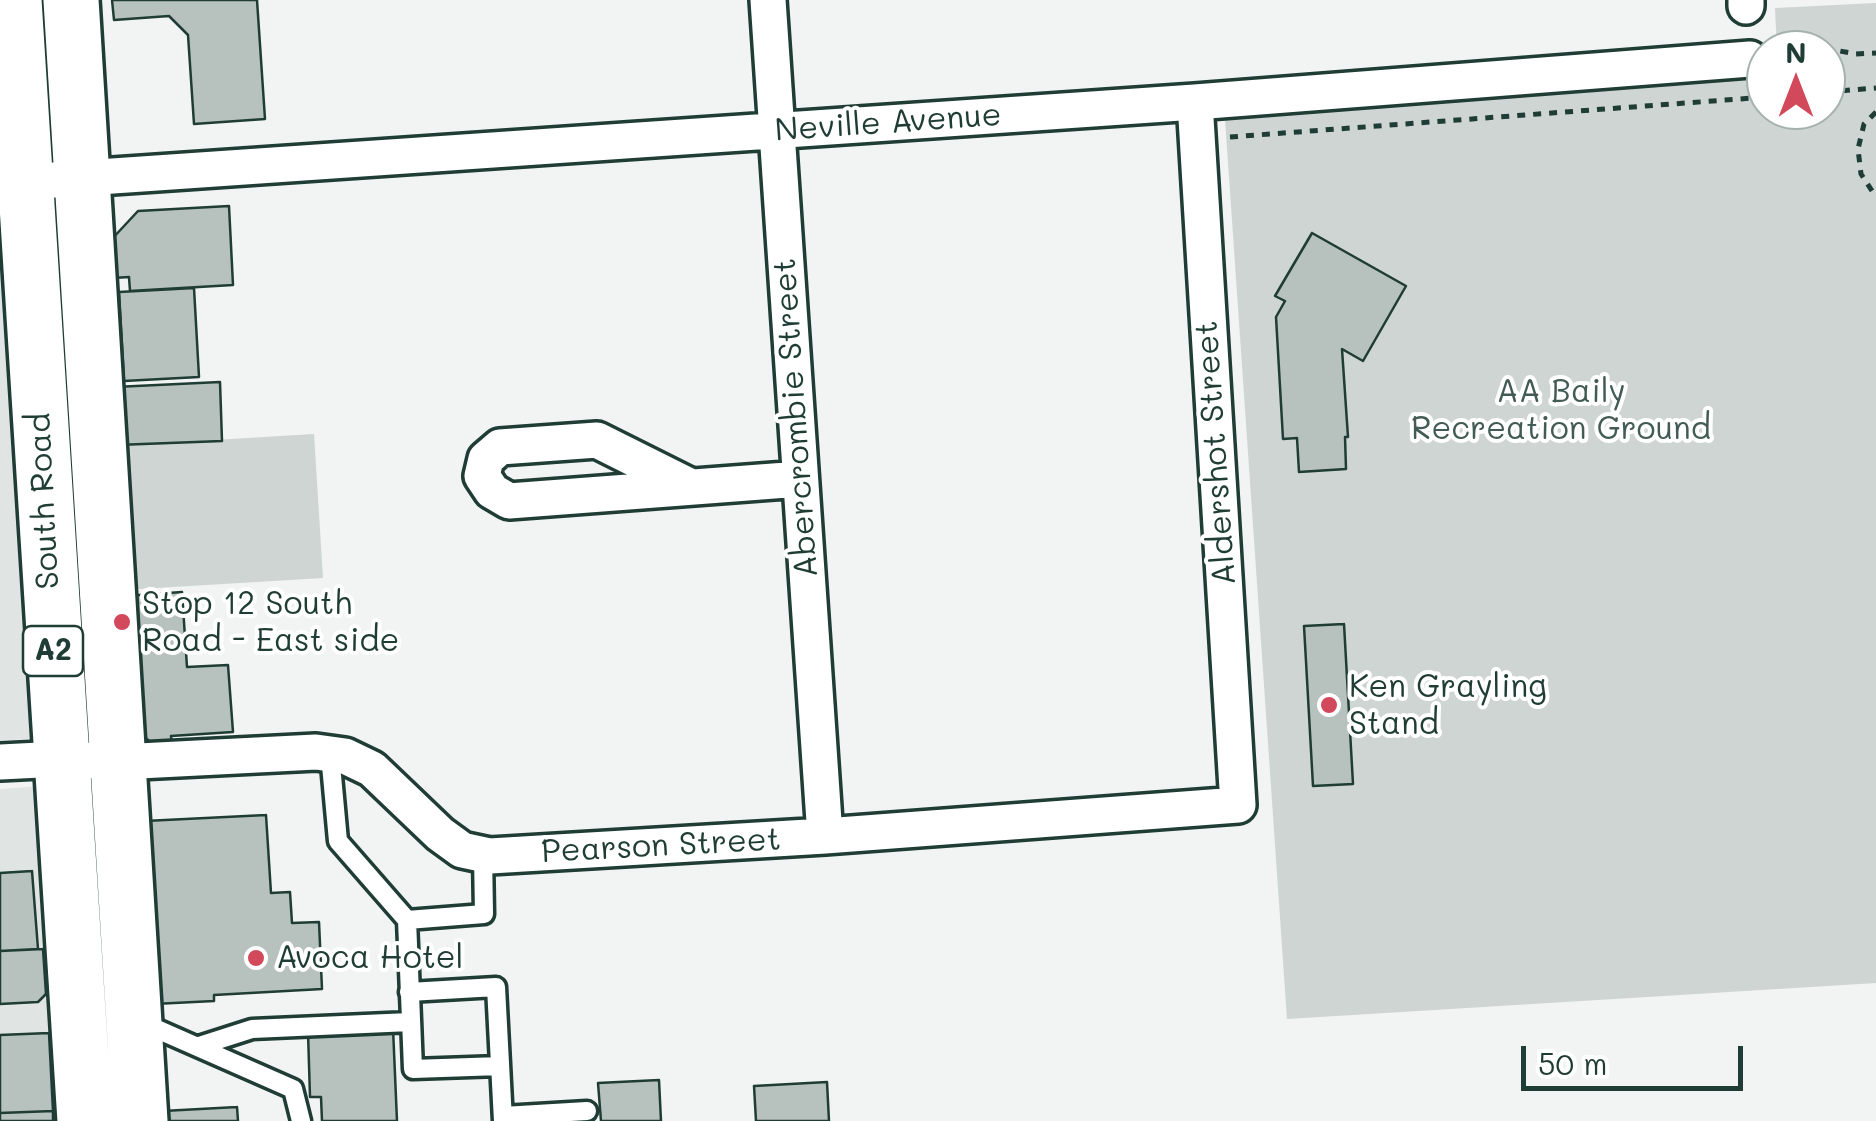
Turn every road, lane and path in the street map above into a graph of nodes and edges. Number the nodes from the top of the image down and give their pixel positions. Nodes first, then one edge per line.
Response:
1 (14, 0) edge
2 (71, 0) edge
3 (768, 0) edge
4 (1846, 52) edge
5 (1746, 53) edge
6 (1876, 53) edge
7 (1876, 88) edge
8 (1846, 90) edge
9 (1746, 98) edge
10 (1195, 102) junction
11 (1876, 112) edge
12 (777, 131) junction
13 (1197, 139) junction
14 (83, 176) junction
15 (25, 182) junction
16 (1876, 197) edge
17 (800, 479) junction
18 (689, 486) junction
19 (330, 754) junction
20 (60, 759) junction
21 (0, 762) edge
22 (119, 762) junction
23 (1238, 804) joint
24 (825, 836) junction
25 (483, 854) junction
26 (406, 920) junction
27 (409, 992) junction
28 (134, 1019) junction
29 (410, 1022) junction
30 (192, 1043) junction
31 (500, 1066) junction
32 (587, 1111) dead end
33 (503, 1118) edge
34 (85, 1121) edge
35 (140, 1121) edge
36 (301, 1121) edge

1 - 15 highway, South Road / A2
2 - 14 highway, South Road / A2
3 - 12 street, Abercrombie Street
4 - 6 path
5 - 10 street, Neville Avenue
7 - 8 path
9 - 13 path
10 - 12 street, Neville Avenue
10 - 13 street, Aldershot Street
11 - 16 path
12 - 14 street, Neville Avenue
12 - 17 street, Abercrombie Street
13 - 23 street, Aldershot Street
14 - 15 street, Neville Avenue
14 - 22 highway, South Road / A2
15 - 20 highway, South Road / A2
17 - 18 street
17 - 24 street, Abercrombie Street
18 - 18 street
19 - 22 street, Pearson Street
19 - 25 street, Pearson Street
19 - 26 lane
20 - 21 street, Pearson Street
20 - 22 street, Pearson Street
20 - 34 highway, South Road / A2
22 - 28 highway, South Road / A2
23 - 24 street, Pearson Street
24 - 25 street, Pearson Street
25 - 26 lane
26 - 27 lane
27 - 29 lane
27 - 31 lane
28 - 30 lane
28 - 35 highway, South Road / A2
29 - 30 lane
29 - 31 lane
30 - 36 lane
31 - 33 lane
32 - 33 lane

